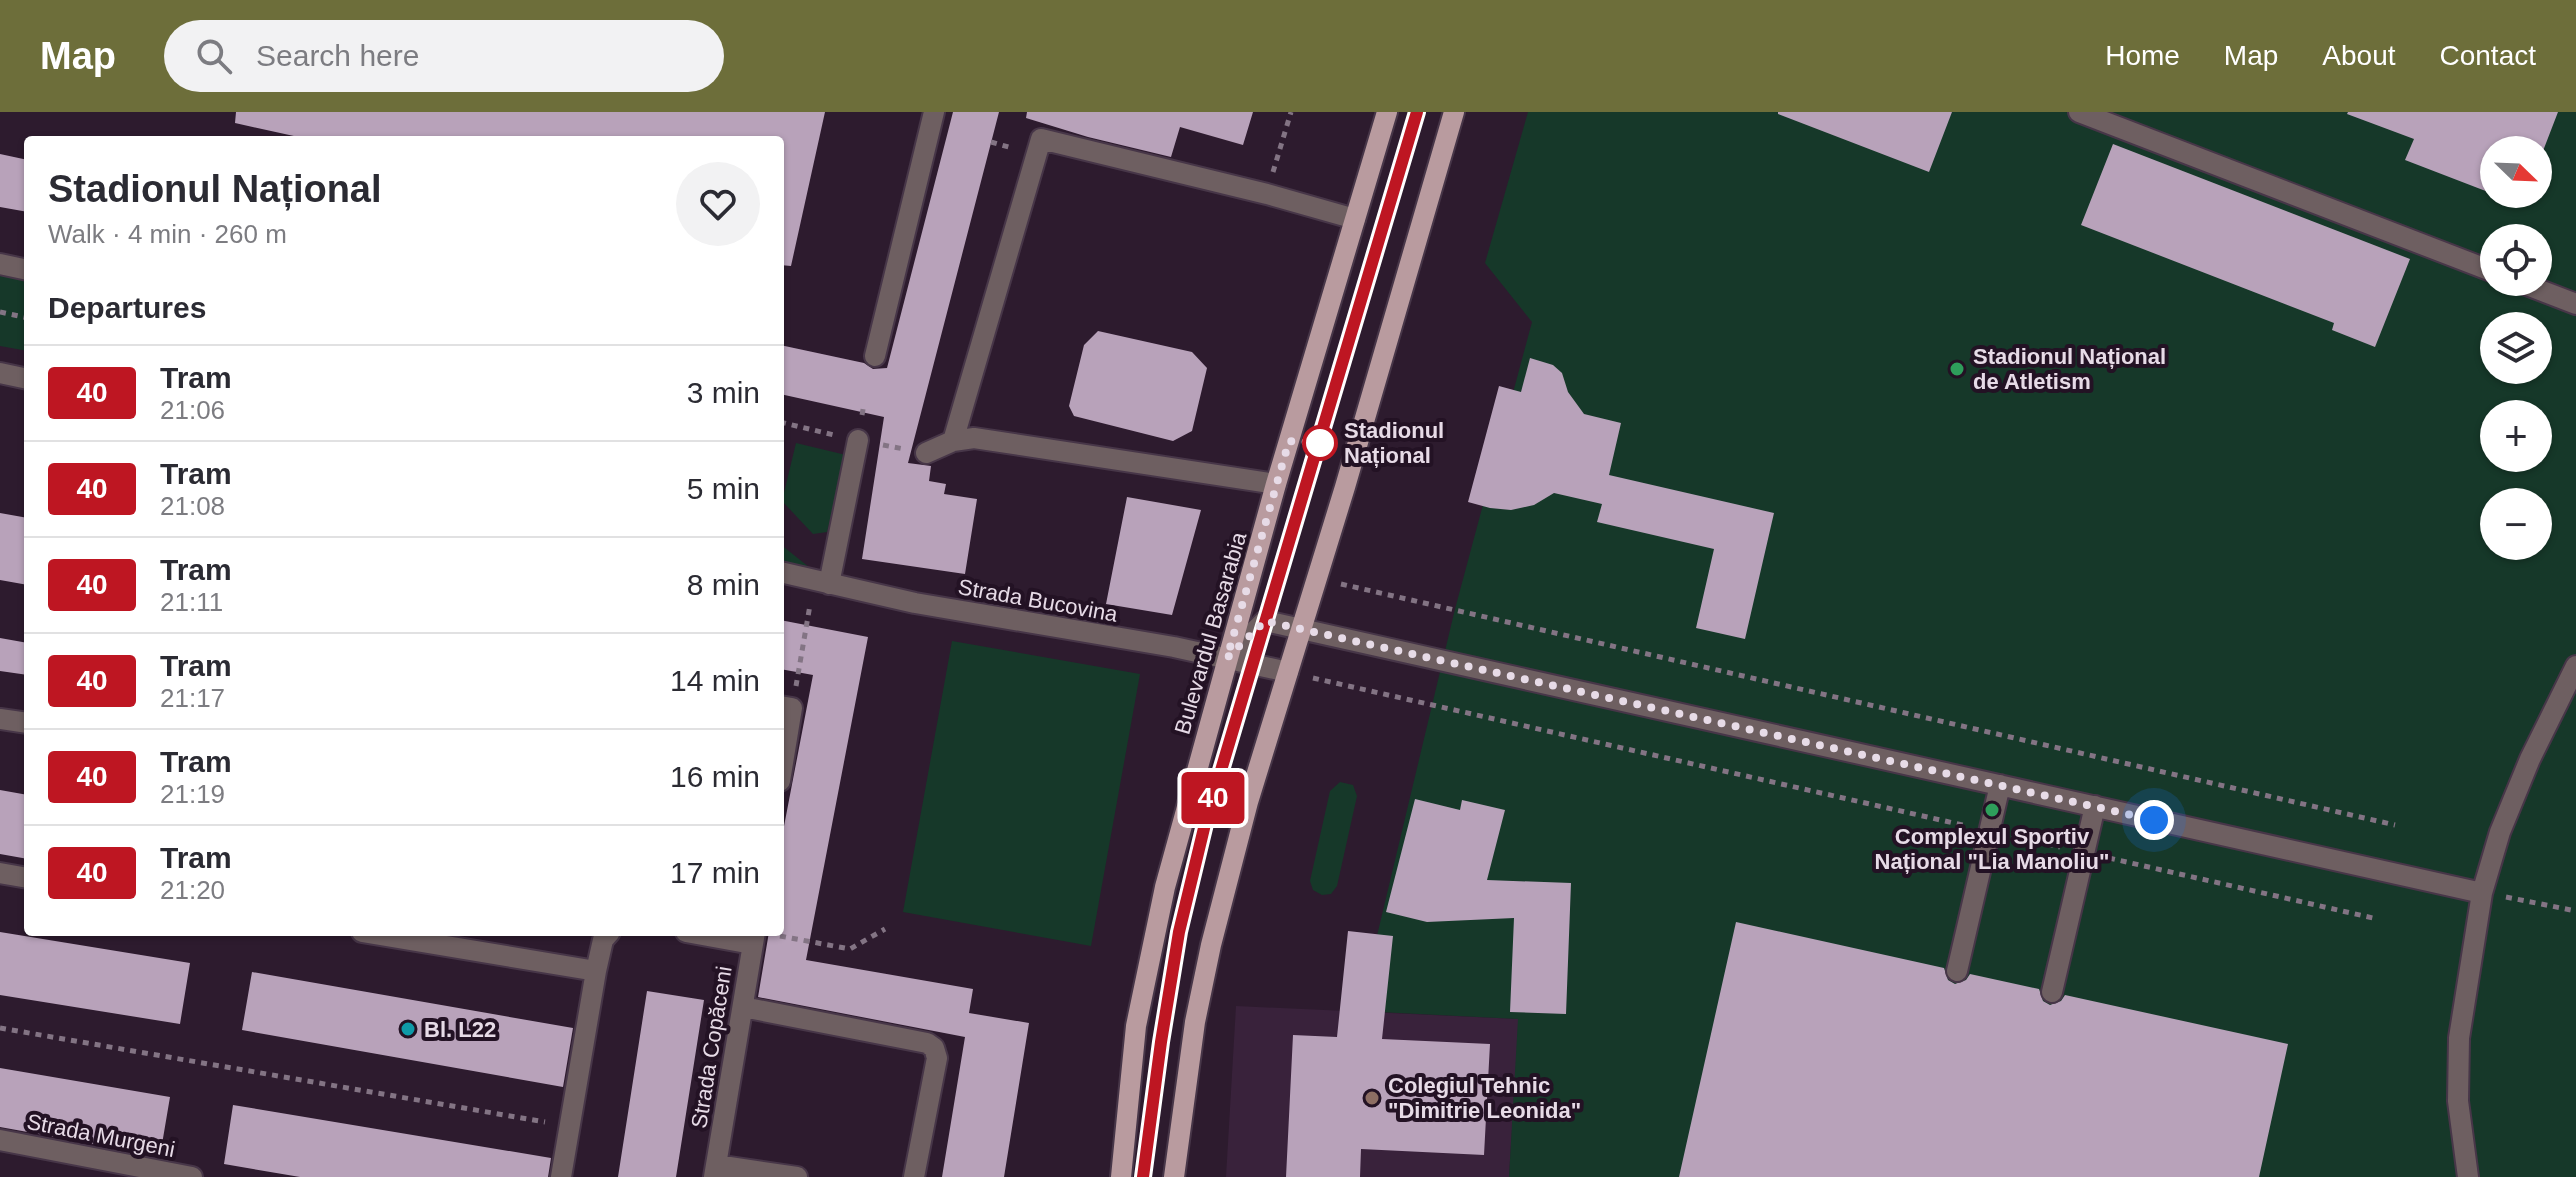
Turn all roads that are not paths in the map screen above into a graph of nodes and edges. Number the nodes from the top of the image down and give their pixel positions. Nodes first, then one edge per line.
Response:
1 (934, 112) edge
2 (1387, 112) edge
3 (1454, 112) edge
4 (2079, 112) edge
5 (1355, 219) junction
6 (0, 264) edge
7 (2480, 267) edge
8 (24, 269) edge
9 (2552, 295) edge
10 (2576, 304) edge
11 (875, 356) dead end
12 (0, 373) edge
13 (24, 378) edge
14 (858, 440) dead end
15 (953, 441) junction
16 (926, 453) dead end
17 (1276, 484) junction
18 (784, 573) edge
19 (822, 582) junction
20 (1301, 629) junction
21 (1227, 658) junction
22 (2576, 666) edge
23 (1288, 672) junction
24 (784, 707) edge
25 (0, 719) edge
26 (24, 722) edge
27 (784, 757) edge
28 (2000, 785) junction
29 (2095, 806) junction
30 (0, 873) edge
31 (24, 877) edge
32 (2482, 893) junction
33 (410, 936) edge
34 (606, 936) edge
35 (731, 936) edge
36 (754, 938) edge
37 (458, 940) edge
38 (596, 971) junction
39 (1957, 971) dead end
40 (2052, 992) dead end
41 (743, 1007) junction
42 (0, 1140) edge
43 (715, 1171) edge
44 (137, 1172) edge
45 (192, 1177) edge
46 (561, 1177) edge
47 (797, 1177) edge
48 (914, 1177) edge
49 (1121, 1177) edge
50 (1174, 1177) edge
51 (2468, 1177) edge

1 - 11 street
2 - 5 main road, Bulevardul Basarabia
3 - 20 main road
4 - 7 street
5 - 15 street
5 - 17 main road, Bulevardul Basarabia
6 - 8 street
9 - 10 street
12 - 13 street
14 - 19 street
15 - 16 street
15 - 17 street
17 - 21 main road, Bulevardul Basarabia
18 - 19 street, Strada Bucovina
19 - 21 street, Strada Bucovina
20 - 21 street
20 - 23 main road
20 - 28 street
21 - 23 street, Strada Bucovina
21 - 49 main road, Bulevardul Basarabia
22 - 32 street
23 - 50 main road
24 - 27 street
25 - 26 street
28 - 29 street
28 - 39 street
29 - 32 street
29 - 40 street
30 - 31 street
32 - 51 street
33 - 37 street
34 - 38 street
35 - 36 street, Strada Copăceni
36 - 41 street, Strada Copăceni
37 - 38 street
38 - 46 street
41 - 43 street, Strada Copăceni
41 - 48 street
42 - 44 street, Strada Murgeni
43 - 47 street
44 - 45 street, Strada Murgeni

